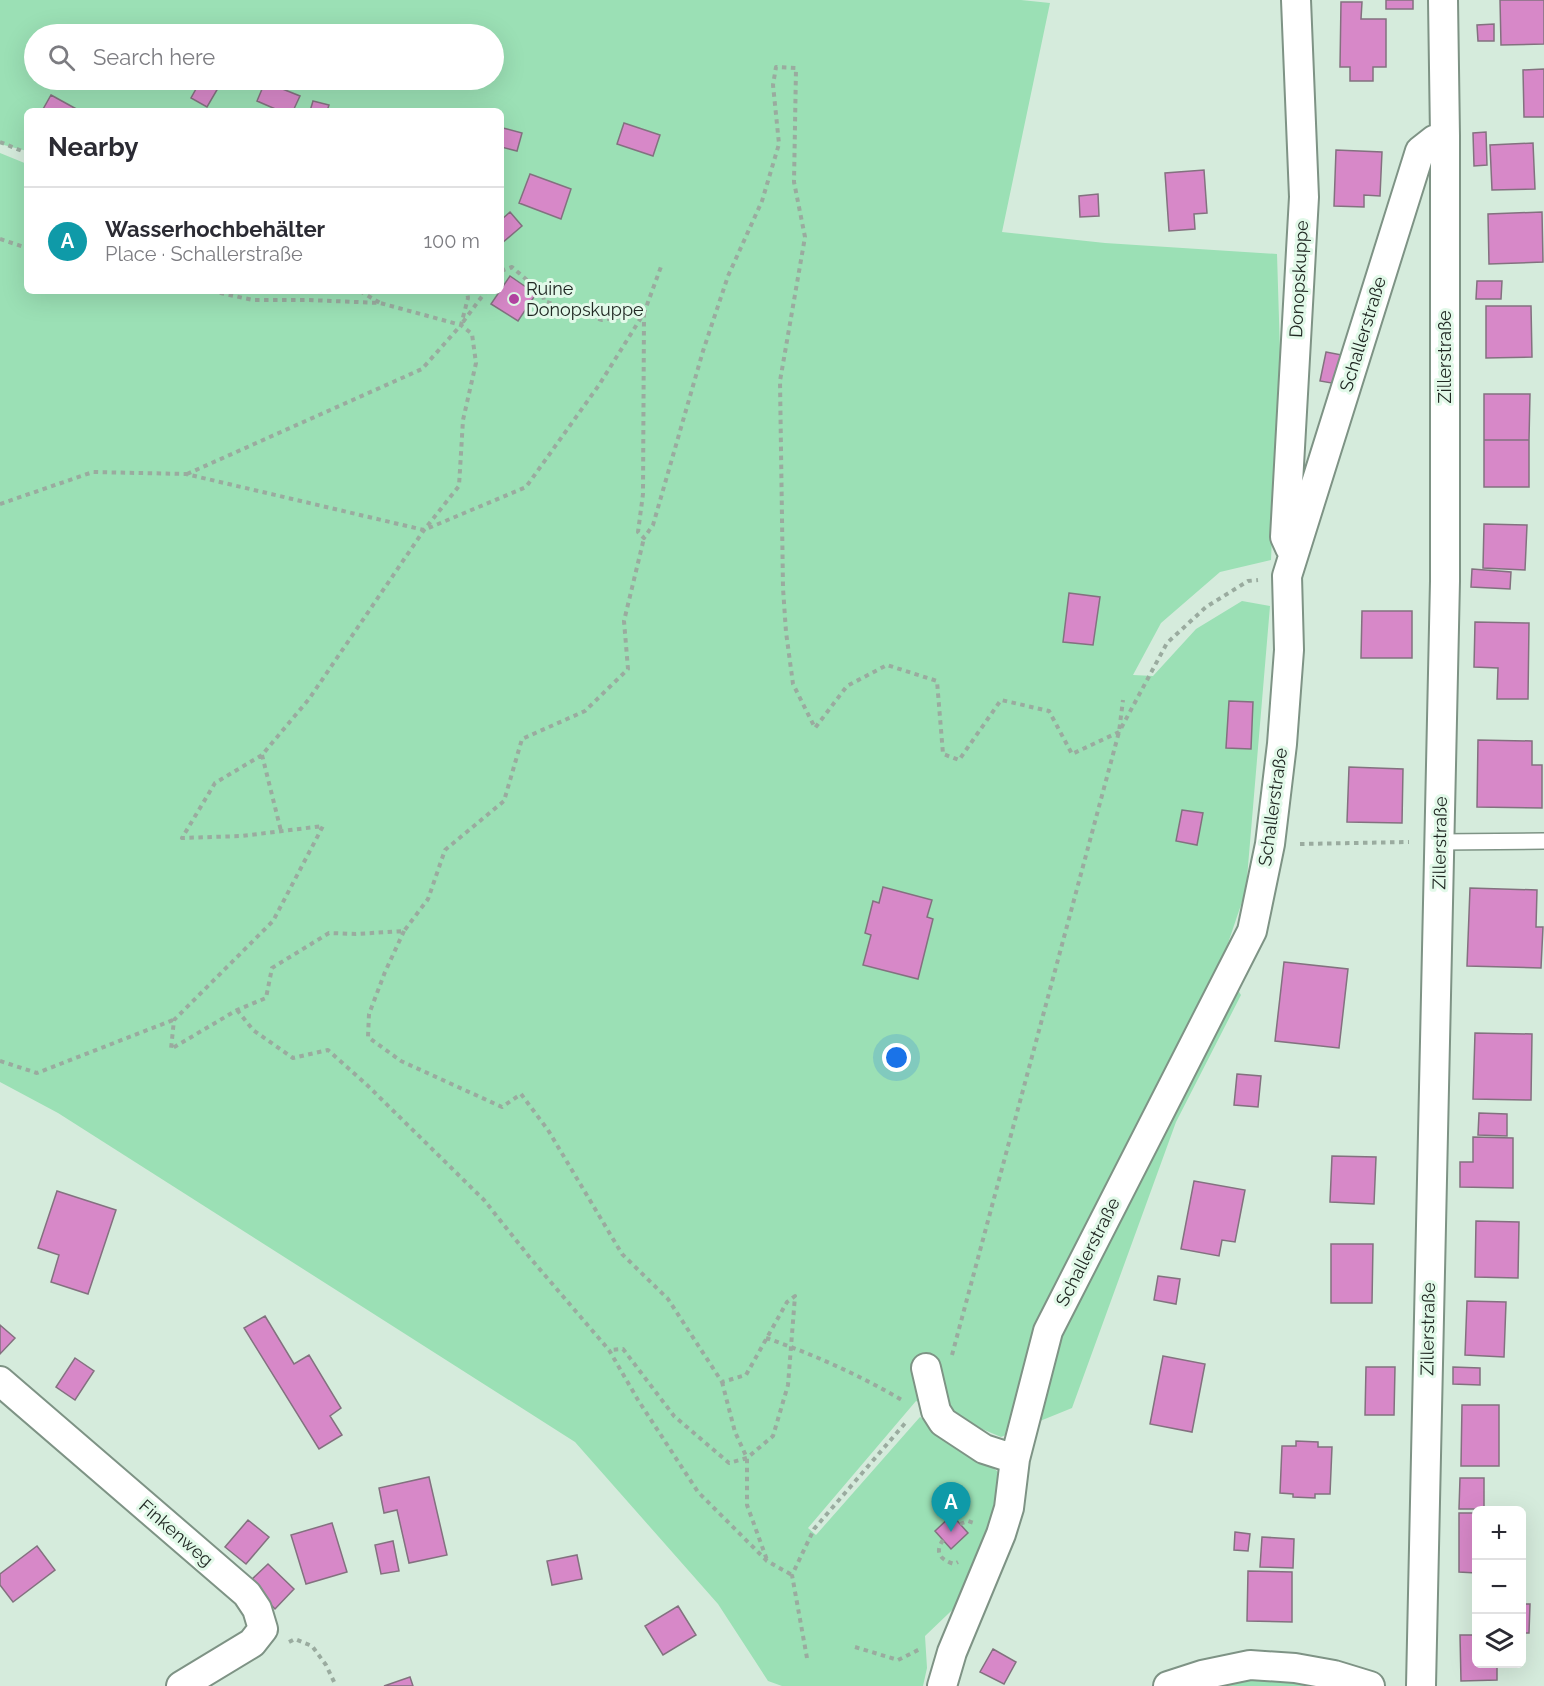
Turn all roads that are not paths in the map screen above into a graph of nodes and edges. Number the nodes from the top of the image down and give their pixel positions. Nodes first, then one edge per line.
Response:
1 (1296, 0) edge
2 (1443, 0) edge
3 (1445, 136) junction
4 (1291, 566) junction
5 (1544, 841) edge
6 (1440, 842) junction
7 (926, 1368) dead end
8 (0, 1381) edge
9 (1015, 1460) junction
10 (181, 1686) edge
11 (942, 1686) edge
12 (1168, 1686) edge
13 (1370, 1686) edge
14 (1421, 1686) edge

1 - 4 street, Donopskuppe
2 - 3 street, Zillerstraße
3 - 4 street, Schallerstraße
3 - 6 street, Zillerstraße
4 - 9 street, Schallerstraße
5 - 6 lane
6 - 14 street, Zillerstraße
7 - 9 street
8 - 10 street, Finkenweg
9 - 11 street, Schallerstraße
12 - 13 street

